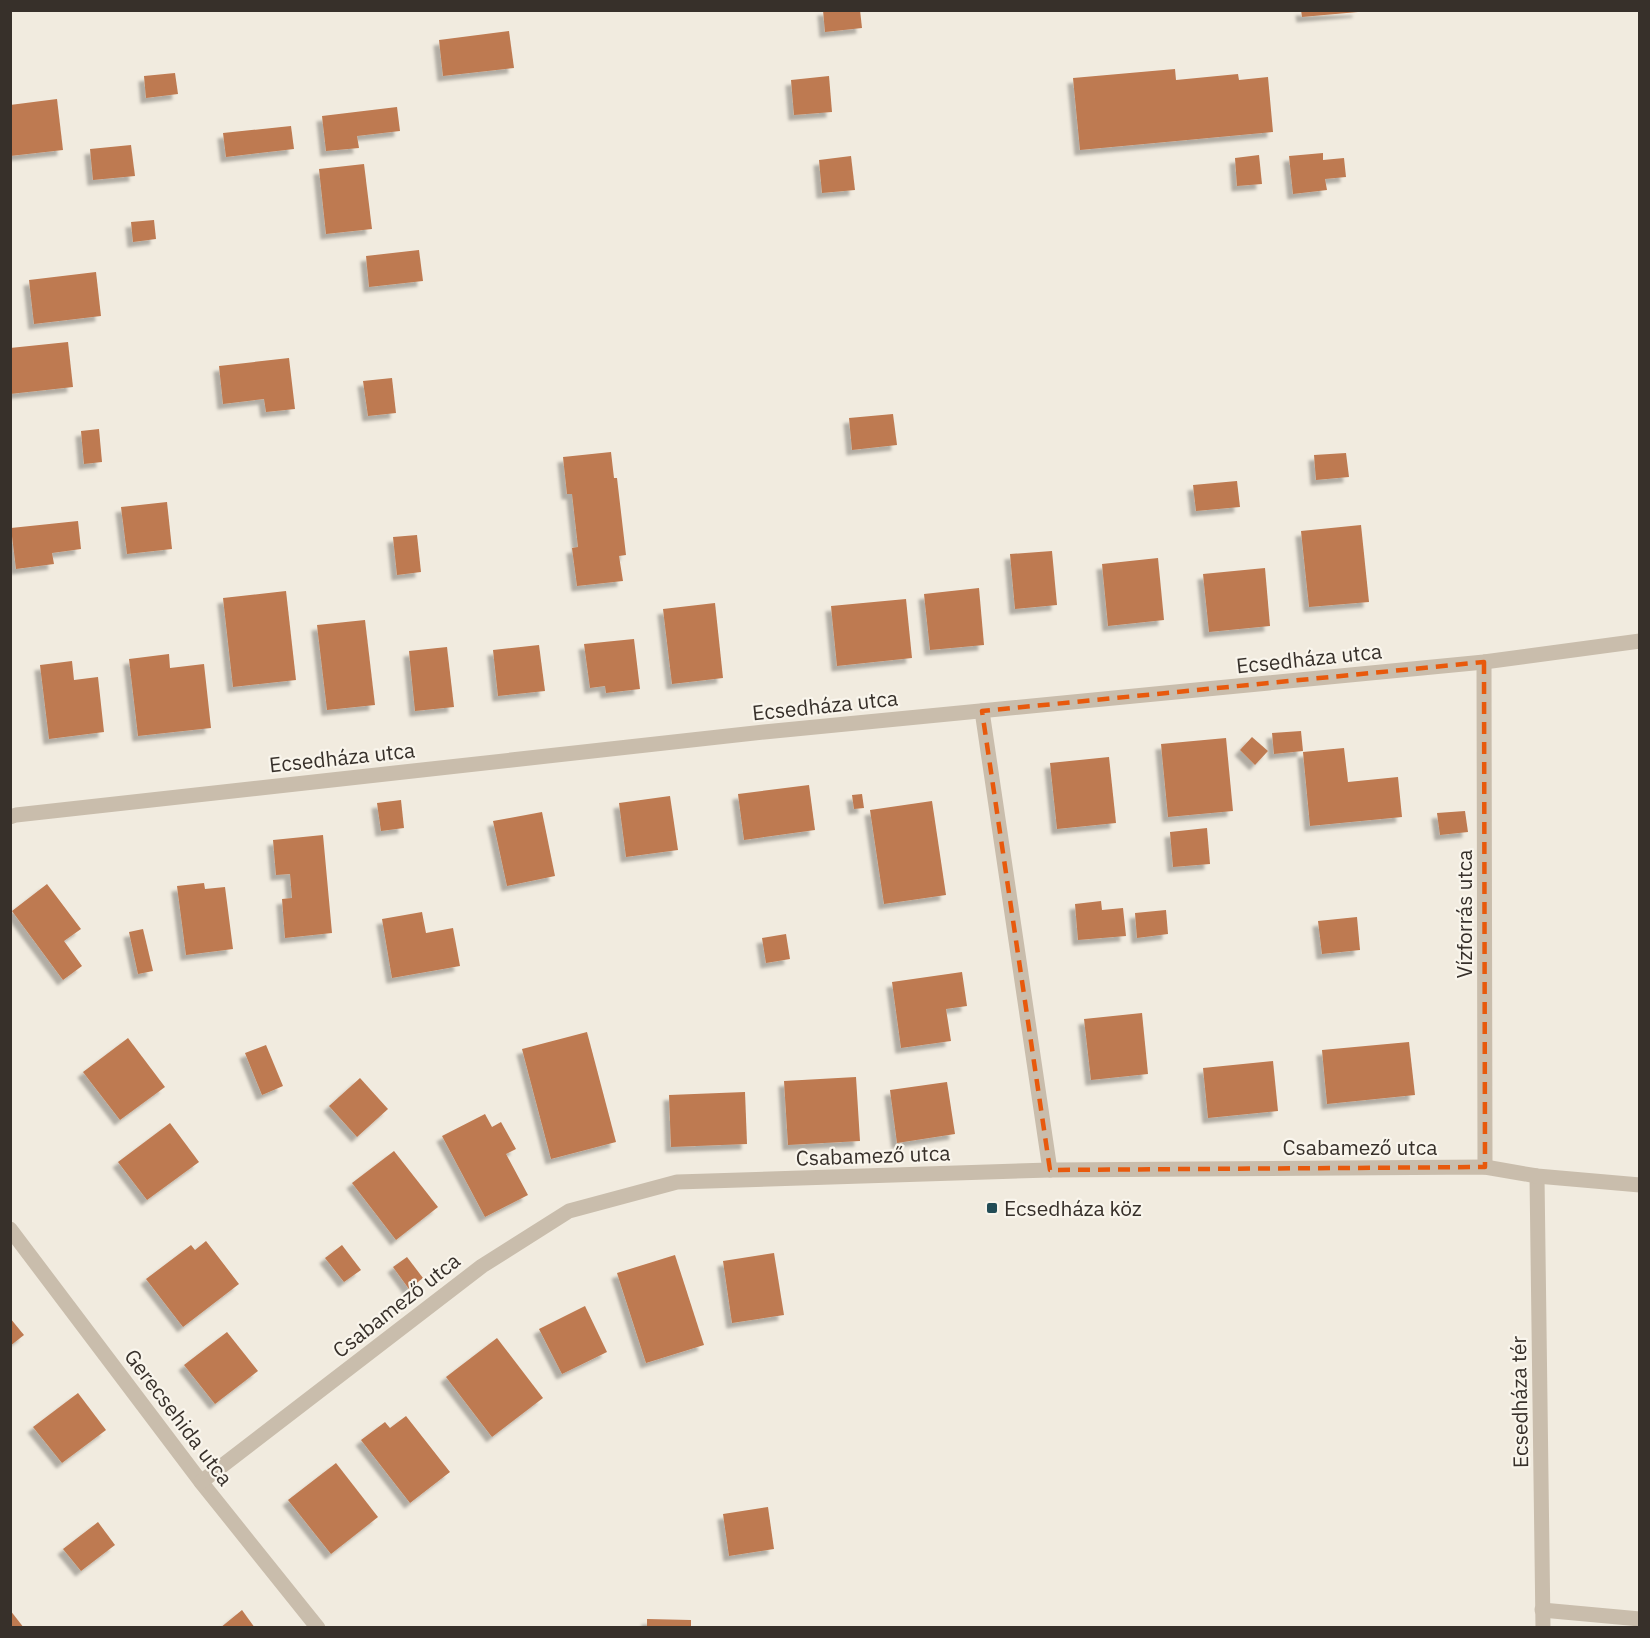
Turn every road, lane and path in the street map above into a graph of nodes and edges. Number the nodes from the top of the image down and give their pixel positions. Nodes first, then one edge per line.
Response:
1 (1640, 641) edge
2 (1484, 662) junction
3 (982, 711) junction
4 (12, 811) edge
5 (1485, 1167) junction
6 (1050, 1170) junction
7 (1536, 1176) junction
8 (1640, 1185) edge
9 (10, 1229) edge
10 (201, 1482) junction
11 (1542, 1610) junction
12 (1640, 1619) edge
13 (318, 1628) edge
14 (1543, 1628) edge

1 - 2 street, Ecsedháza utca
2 - 3 street, Ecsedháza utca
2 - 5 street, Vízforrás utca
3 - 4 street, Ecsedháza utca
3 - 6 street
5 - 6 street, Csabamező utca
5 - 7 street, Csabamező utca
6 - 10 street, Csabamező utca
7 - 8 street, Csabamező utca
7 - 11 street, Ecsedháza tér
9 - 10 street, Gerecsehida utca
10 - 13 street, Gerecsehida utca
11 - 12 street
11 - 14 street, Ecsedháza tér

